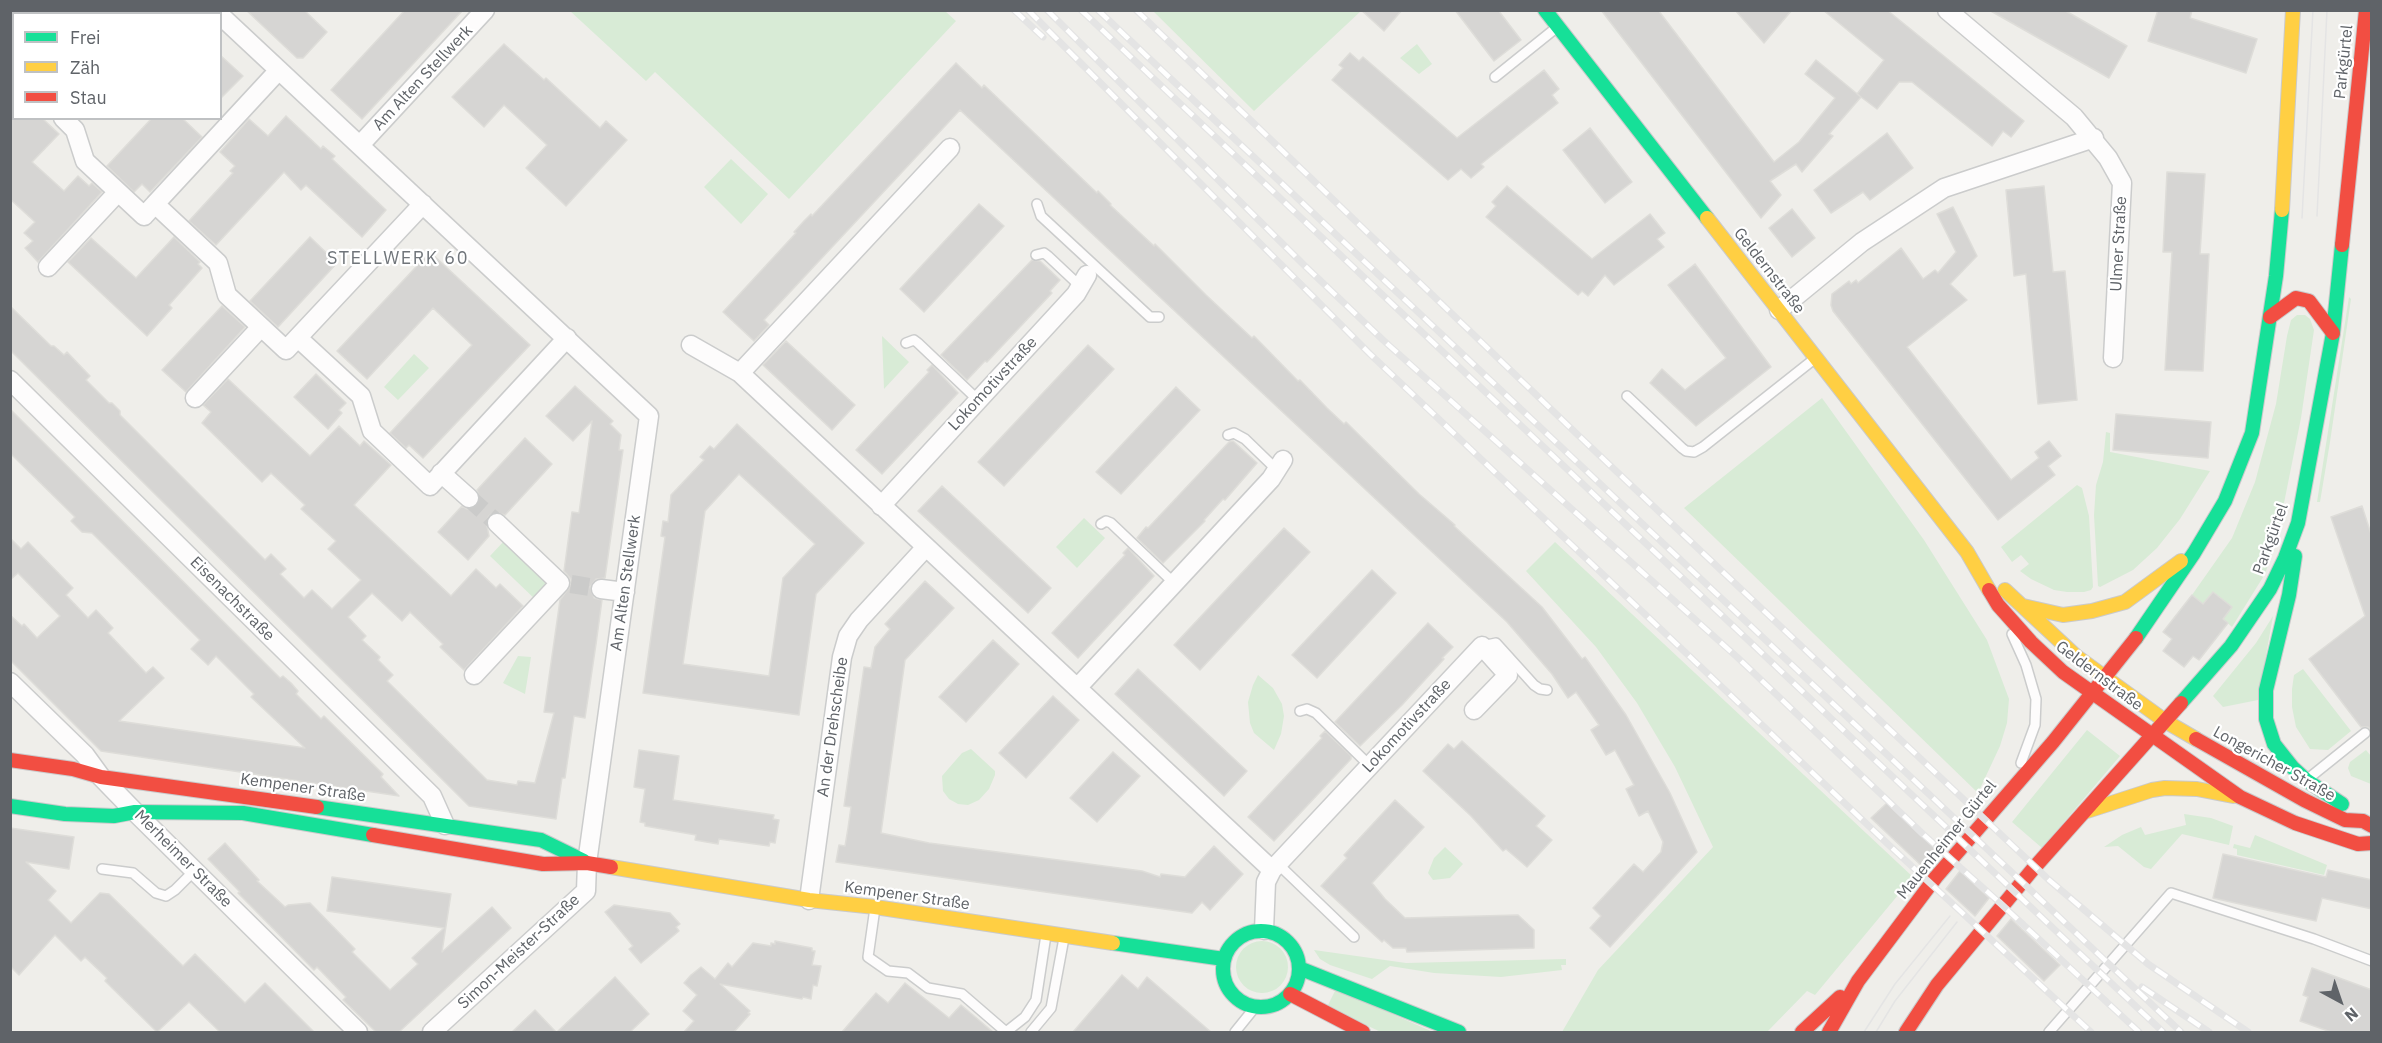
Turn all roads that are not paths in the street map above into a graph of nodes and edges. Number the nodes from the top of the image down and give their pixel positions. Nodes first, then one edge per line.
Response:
1 (485, 10) edge
2 (1545, 10) edge
3 (1947, 10) edge
4 (2293, 10) edge
5 (2366, 10) edge
6 (222, 17) edge
7 (1557, 27) junction
8 (279, 70) junction
9 (1495, 77) dead end
10 (65, 120) edge
11 (2094, 138) junction
12 (360, 145) junction
13 (950, 148) dead end
14 (118, 192) junction
15 (155, 204) junction
16 (423, 204) junction
17 (1037, 204) dead end
18 (1036, 255) dead end
19 (48, 267) dead end
20 (1090, 272) junction
21 (1779, 310) junction
22 (2270, 317) junction
23 (1159, 318) dead end
24 (261, 327) junction
25 (2332, 333) junction
26 (298, 338) junction
27 (567, 338) junction
28 (906, 343) dead end
29 (691, 345) dead end
30 (1815, 358) junction
31 (2113, 358) dead end
32 (740, 373) junction
33 (10, 380) edge
34 (1627, 396) dead end
35 (195, 398) dead end
36 (978, 400) junction
37 (1228, 435) dead end
38 (1280, 465) joint
39 (441, 473) junction
40 (469, 498) tunnel mouth
41 (881, 506) junction
42 (497, 523) tunnel mouth
43 (2298, 523) junction
44 (1101, 524) dead end
45 (926, 547) junction
46 (1967, 552) junction
47 (2194, 553) junction
48 (1174, 583) junction
49 (601, 589) tunnel mouth
50 (625, 592) junction
51 (1998, 605) junction
52 (2020, 605) junction
53 (1482, 646) junction
54 (474, 675) dead end
55 (2104, 678) junction
56 (10, 682) edge
57 (1077, 688) junction
58 (1547, 690) dead end
59 (2090, 693) junction
60 (1474, 710) dead end
61 (1300, 711) dead end
62 (2165, 721) junction
63 (2365, 733) dead end
64 (2152, 735) junction
65 (10, 760) edge
66 (1370, 766) junction
67 (101, 777) junction
68 (2306, 780) junction
69 (2011, 788) junction
70 (2240, 797) junction
71 (10, 806) edge
72 (135, 812) junction
73 (2084, 812) junction
74 (2367, 824) edge
75 (445, 825) junction
76 (2372, 843) edge
77 (587, 862) junction
78 (1275, 867) junction
79 (102, 869) dead end
80 (194, 871) junction
81 (809, 900) junction
82 (875, 907) junction
83 (1264, 930) junction
84 (1047, 933) junction
85 (1065, 936) junction
86 (1354, 936) dead end
87 (1224, 959) junction
88 (2372, 961) edge
89 (1299, 968) junction
90 (1858, 981) junction
91 (1290, 994) junction
92 (1256, 1006) junction
93 (1411, 1014) junction
94 (358, 1032) edge
95 (432, 1032) edge
96 (1031, 1032) edge
97 (1235, 1032) edge
98 (1363, 1032) edge
99 (1444, 1032) edge
100 (1459, 1032) edge
101 (1802, 1032) edge
102 (1829, 1032) edge
103 (1906, 1032) edge
104 (2049, 1032) edge

1 - 12 street, Am Alten Stellwerk
2 - 7 main road, Geldernstraße
3 - 11 street, Ulmer Straße
4 - 22 main road
5 - 25 main road, Parkgürtel
6 - 8 street, Am Alten Stellwerk
7 - 9 lane
7 - 21 main road, Geldernstraße
8 - 12 street, Am Alten Stellwerk
8 - 15 street
10 - 14 street
11 - 21 street
11 - 31 street, Ulmer Straße
12 - 16 street, Am Alten Stellwerk
13 - 32 street
14 - 15 street
14 - 19 street
15 - 24 street
16 - 26 street
16 - 27 street, Am Alten Stellwerk
17 - 20 lane
18 - 20 lane
20 - 23 lane
20 - 36 street, Lokomotivstraße
21 - 30 main road, Geldernstraße
22 - 25 main road
22 - 47 main road
24 - 26 street
24 - 35 street
25 - 43 main road, Parkgürtel
26 - 39 street
27 - 39 street
27 - 50 street, Am Alten Stellwerk
28 - 36 lane
29 - 32 street
30 - 34 lane
30 - 46 main road, Geldernstraße
32 - 41 street
33 - 75 street, Eisenachstraße
36 - 41 street, Lokomotivstraße
37 - 38 lane
38 - 48 street
39 - 40 street
41 - 45 street
42 - 54 street
43 - 62 main road, Parkgürtel
43 - 68 main road
44 - 48 lane
45 - 57 street
45 - 81 street, An der Drehscheibe
46 - 51 main road, Geldernstraße
46 - 52 main road, Geldernstraße
47 - 52 main road
47 - 55 main road
48 - 57 street
49 - 50 street
50 - 77 street, Am Alten Stellwerk
51 - 59 main road, Geldernstraße
51 - 69 lane
52 - 55 main road, Geldernstraße
53 - 58 lane
53 - 60 street
53 - 66 street, Lokomotivstraße
55 - 59 main road, Mauenheimer Gürtel
55 - 62 main road, Geldernstraße
56 - 67 street, Merheimer Straße
57 - 78 street
59 - 64 main road, Geldernstraße
59 - 69 main road, Mauenheimer Gürtel
61 - 66 lane
62 - 64 main road
62 - 74 main road, Longericher Straße
63 - 68 lane
64 - 70 main road
64 - 73 main road
65 - 67 main road, Kempener Straße
66 - 78 street, Lokomotivstraße
67 - 72 street, Merheimer Straße
67 - 75 main road, Kempener Straße
68 - 74 main road
69 - 90 main road, Mauenheimer Gürtel
70 - 73 main road
70 - 76 main road
71 - 72 main road, Kempener Straße
72 - 77 main road, Kempener Straße
72 - 80 street, Merheimer Straße
73 - 103 main road
75 - 77 main road, Kempener Straße
77 - 81 main road, Kempener Straße
77 - 95 street, Simon-Meister-Straße
78 - 83 street
78 - 86 lane
79 - 80 lane
80 - 94 street, Merheimer Straße
81 - 82 main road, Kempener Straße
82 - 84 main road, Kempener Straße
82 - 84 lane
83 - 87 main road
83 - 89 main road
84 - 85 main road, Kempener Straße
85 - 87 main road, Kempener Straße
85 - 96 lane
87 - 92 main road
88 - 104 lane
89 - 91 main road
89 - 93 main road
90 - 101 main road
90 - 102 main road, Mauenheimer Gürtel
91 - 92 main road
91 - 98 main road
92 - 97 lane
93 - 99 main road
93 - 100 main road

